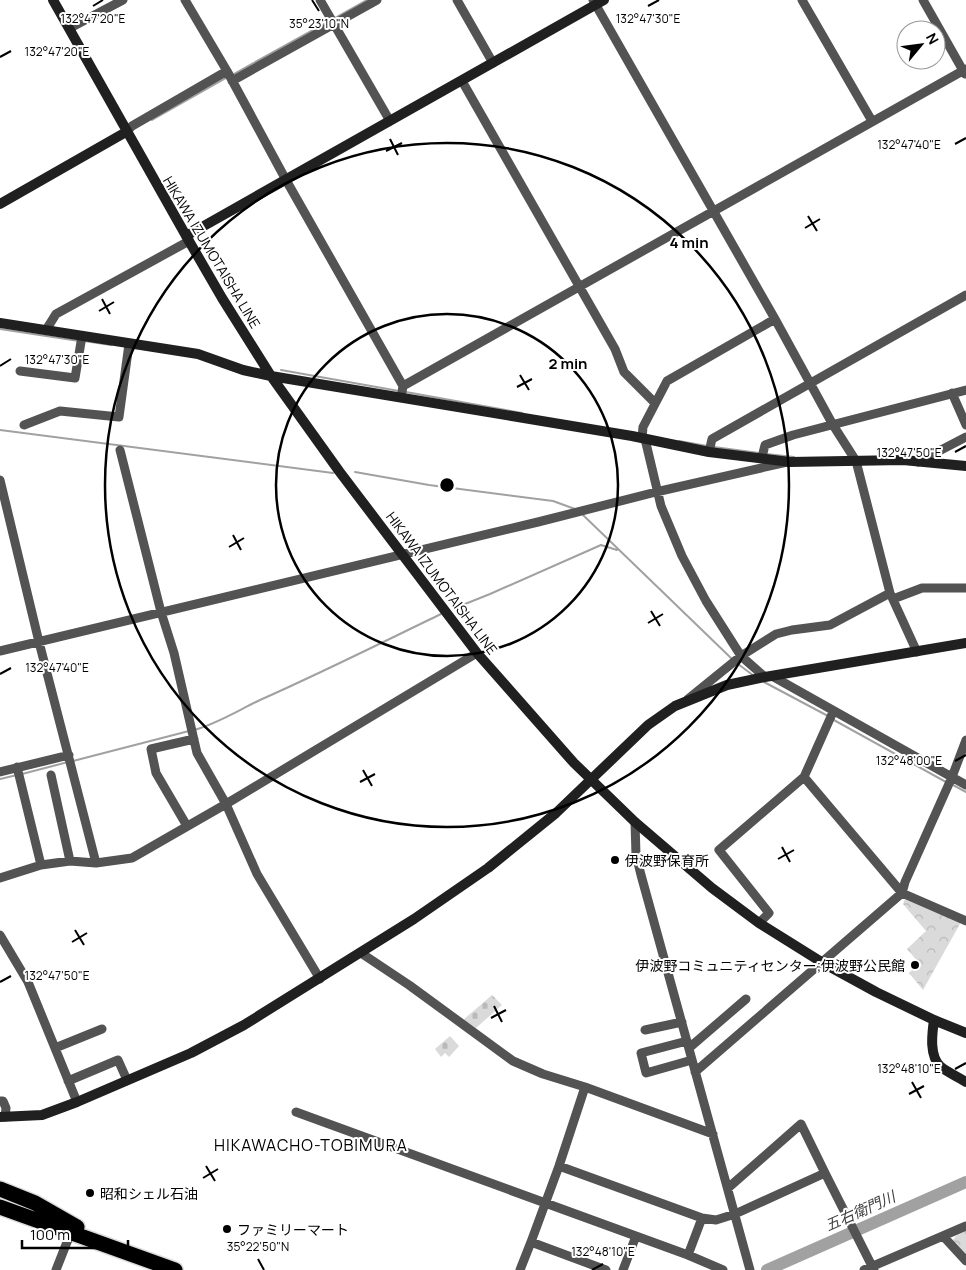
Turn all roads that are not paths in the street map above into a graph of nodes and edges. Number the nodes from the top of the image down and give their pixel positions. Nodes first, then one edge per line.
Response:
1 (53, 0) edge
2 (123, 0) edge
3 (185, 0) edge
4 (320, 0) edge
5 (377, 0) edge
6 (457, 0) edge
7 (802, 0) edge
8 (924, 0) edge
9 (598, 2) edge
10 (334, 24) junction
11 (70, 28) junction
12 (493, 63) junction
13 (227, 71) junction
14 (965, 71) edge
15 (232, 81) junction
16 (462, 81) junction
17 (390, 121) junction
18 (872, 122) junction
19 (126, 132) junction
20 (286, 180) junction
21 (0, 204) edge
22 (712, 211) junction
23 (188, 239) junction
24 (579, 287) junction
25 (966, 295) edge
26 (775, 319) junction
27 (0, 323) edge
28 (46, 330) junction
29 (82, 336) junction
30 (129, 344) junction
31 (20, 371) dead end
32 (271, 376) junction
33 (810, 383) junction
34 (403, 386) junction
35 (966, 390) edge
36 (952, 393) junction
37 (401, 397) junction
38 (655, 403) junction
39 (24, 425) dead end
40 (833, 425) junction
41 (966, 425) edge
42 (966, 437) edge
43 (644, 439) junction
44 (120, 450) dead end
45 (709, 452) junction
46 (762, 457) junction
47 (856, 461) junction
48 (790, 462) junction
49 (918, 462) junction
50 (966, 466) edge
51 (0, 480) edge
52 (656, 492) junction
53 (402, 554) junction
54 (966, 588) edge
55 (892, 596) junction
56 (161, 612) junction
57 (39, 642) junction
58 (966, 643) edge
59 (0, 651) edge
60 (917, 652) junction
61 (477, 653) junction
62 (741, 656) junction
63 (769, 676) junction
64 (686, 701) junction
65 (833, 712) junction
66 (194, 739) junction
67 (966, 740) edge
68 (68, 755) junction
69 (17, 768) junction
70 (0, 772) edge
71 (51, 775) dead end
72 (804, 777) junction
73 (952, 777) junction
74 (592, 780) junction
75 (966, 785) edge
76 (226, 804) junction
77 (635, 822) junction
78 (187, 826) junction
79 (70, 861) junction
80 (96, 863) junction
81 (41, 864) junction
82 (0, 878) edge
83 (902, 893) junction
84 (966, 922) edge
85 (759, 923) junction
86 (0, 935) edge
87 (362, 953) junction
88 (823, 962) junction
89 (320, 979) junction
90 (746, 999) dead end
91 (934, 1020) junction
92 (682, 1022) junction
93 (102, 1029) dead end
94 (645, 1030) dead end
95 (966, 1033) edge
96 (688, 1044) junction
97 (55, 1048) junction
98 (692, 1060) junction
99 (695, 1072) junction
100 (127, 1080) junction
101 (68, 1081) junction
102 (966, 1082) edge
103 (585, 1087) junction
104 (0, 1101) edge
105 (77, 1102) junction
106 (296, 1112) dead end
107 (3, 1117) edge
108 (713, 1134) junction
109 (559, 1166) junction
110 (825, 1173) junction
111 (728, 1188) junction
112 (0, 1189) edge
113 (545, 1203) junction
114 (0, 1207) edge
115 (734, 1214) junction
116 (702, 1218) junction
117 (966, 1226) edge
118 (71, 1232) junction
119 (636, 1236) junction
120 (943, 1236) junction
121 (531, 1242) junction
122 (113, 1248) junction
123 (688, 1255) junction
124 (966, 1261) edge
125 (749, 1268) edge
126 (870, 1269) edge
127 (56, 1270) edge
128 (175, 1270) edge
129 (520, 1270) edge
130 (606, 1270) edge
131 (623, 1270) edge
132 (723, 1270) edge
133 (739, 1270) edge

1 - 11 street, HIKAWA IZUMOTAISHA LINE
2 - 11 street
3 - 13 street
4 - 10 street
5 - 10 street
6 - 12 street
7 - 18 street
8 - 14 street
9 - 12 street
9 - 22 street
10 - 15 street
10 - 17 street
11 - 19 street, HIKAWA IZUMOTAISHA LINE
12 - 16 street
13 - 15 street
13 - 19 street
14 - 18 street
15 - 20 street
16 - 17 street
16 - 24 street
17 - 20 street
18 - 22 street
19 - 21 street
19 - 23 street, HIKAWA IZUMOTAISHA LINE
20 - 23 street
20 - 34 street
22 - 24 street
22 - 26 street
23 - 28 street
23 - 32 street, HIKAWA IZUMOTAISHA LINE
24 - 34 street
24 - 38 street
25 - 33 street
26 - 33 street
26 - 38 street
27 - 28 street
28 - 29 street
29 - 30 street
29 - 31 street
30 - 32 street
30 - 39 street
32 - 37 street
32 - 53 street, HIKAWA IZUMOTAISHA LINE
33 - 40 street
33 - 45 street
34 - 37 street
35 - 36 street
36 - 40 street
36 - 41 street
37 - 43 street
38 - 43 street
40 - 46 street
40 - 47 street
42 - 49 street
43 - 45 street
43 - 52 street
44 - 56 street
45 - 46 street
46 - 48 street
47 - 48 street
47 - 49 street
47 - 55 street
48 - 52 street
49 - 50 street
51 - 57 street
52 - 53 street
52 - 62 street
53 - 56 street
53 - 61 street, HIKAWA IZUMOTAISHA LINE
54 - 55 street
55 - 60 street
55 - 62 street
56 - 57 street
56 - 66 street
57 - 59 street
57 - 68 street
58 - 60 street
60 - 63 street
61 - 74 street, HIKAWA IZUMOTAISHA LINE
61 - 76 street
62 - 63 street
62 - 64 street
63 - 64 street
63 - 65 street
64 - 74 street
65 - 72 street
65 - 73 street
66 - 76 street
66 - 78 street
67 - 73 street
68 - 69 street
68 - 80 street
69 - 70 street
69 - 81 street
71 - 79 street
72 - 83 street
72 - 85 street
73 - 75 street
73 - 83 street
74 - 77 street, HIKAWA IZUMOTAISHA LINE
74 - 87 street
76 - 78 street
76 - 89 street
77 - 85 street, HIKAWA IZUMOTAISHA LINE
77 - 92 street
78 - 80 street
79 - 80 street
79 - 81 street
81 - 82 street
83 - 84 street
83 - 88 street
85 - 88 street, HIKAWA IZUMOTAISHA LINE
86 - 97 street
87 - 89 street
87 - 103 street
88 - 91 street, HIKAWA IZUMOTAISHA LINE
88 - 99 street
89 - 100 street
90 - 96 street
91 - 95 street, HIKAWA IZUMOTAISHA LINE
91 - 102 street
92 - 94 street
92 - 96 street
93 - 97 street
96 - 98 street
96 - 98 street
97 - 101 street
98 - 99 street
99 - 108 street
100 - 101 street
100 - 105 street
101 - 105 street
103 - 108 street
103 - 109 street
104 - 107 street
105 - 107 street
106 - 113 street
108 - 111 street
109 - 113 street
109 - 116 street
110 - 111 street
110 - 115 street
110 - 126 street
111 - 115 street
112 - 122 highway
113 - 119 street
113 - 121 street
114 - 118 highway
115 - 116 street
115 - 125 street
116 - 123 street
117 - 120 street
118 - 122 highway
118 - 127 street
119 - 123 street
119 - 131 street
120 - 124 street
120 - 126 street
121 - 129 street
121 - 130 street
122 - 128 highway
123 - 132 street
125 - 133 street

